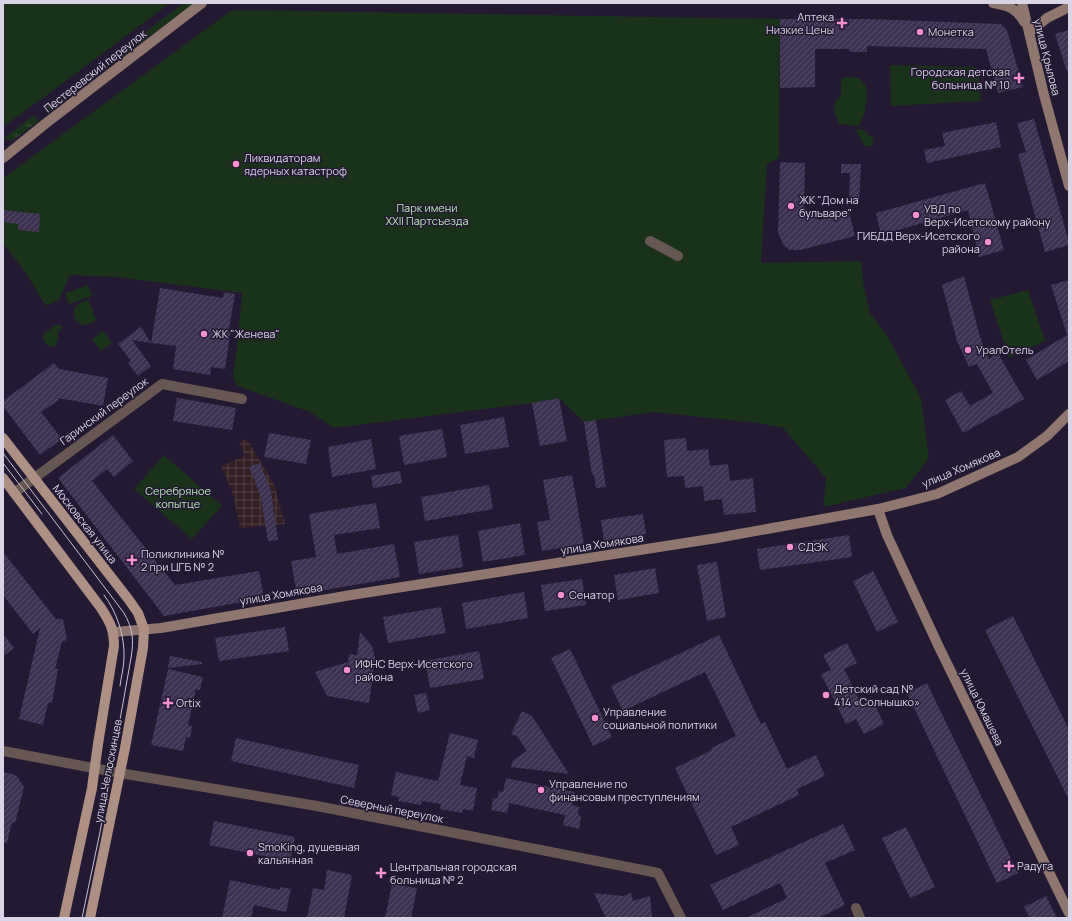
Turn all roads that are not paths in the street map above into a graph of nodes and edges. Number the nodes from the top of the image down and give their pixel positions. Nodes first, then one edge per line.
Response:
1 (202, 3) edge
2 (993, 3) edge
3 (1022, 3) edge
4 (1069, 7) edge
5 (1028, 33) junction
6 (3, 158) edge
7 (1069, 186) edge
8 (650, 241) dead end
9 (678, 256) dead end
10 (242, 399) dead end
11 (1069, 414) edge
12 (3, 438) edge
13 (3, 478) edge
14 (34, 478) junction
15 (14, 493) junction
16 (878, 509) junction
17 (144, 629) junction
18 (114, 632) junction
19 (3, 750) edge
20 (95, 768) junction
21 (120, 773) junction
22 (1069, 913) edge
23 (64, 918) edge
24 (90, 918) edge
25 (681, 918) edge

1 - 6 street, Пестеревский переулок
2 - 5 street
3 - 5 street, улица Крылова
4 - 5 street
5 - 7 street, улица Крылова
8 - 9 street
10 - 14 street, Гаринский переулок
11 - 16 street, улица Хомякова
12 - 14 main road, Московская улица
13 - 15 main road
14 - 15 street, Гаринский переулок
14 - 17 main road, Московская улица
15 - 18 main road
16 - 17 street, улица Хомякова
16 - 22 street, улица Юмашева
17 - 18 street, улица Хомякова
17 - 21 main road, улица Челюскинцев
18 - 20 main road, улица Челюскинцев
19 - 20 street, Северный переулок
20 - 21 street, Северный переулок
20 - 23 main road, улица Челюскинцев
21 - 24 main road, улица Челюскинцев
21 - 25 street, Северный переулок

